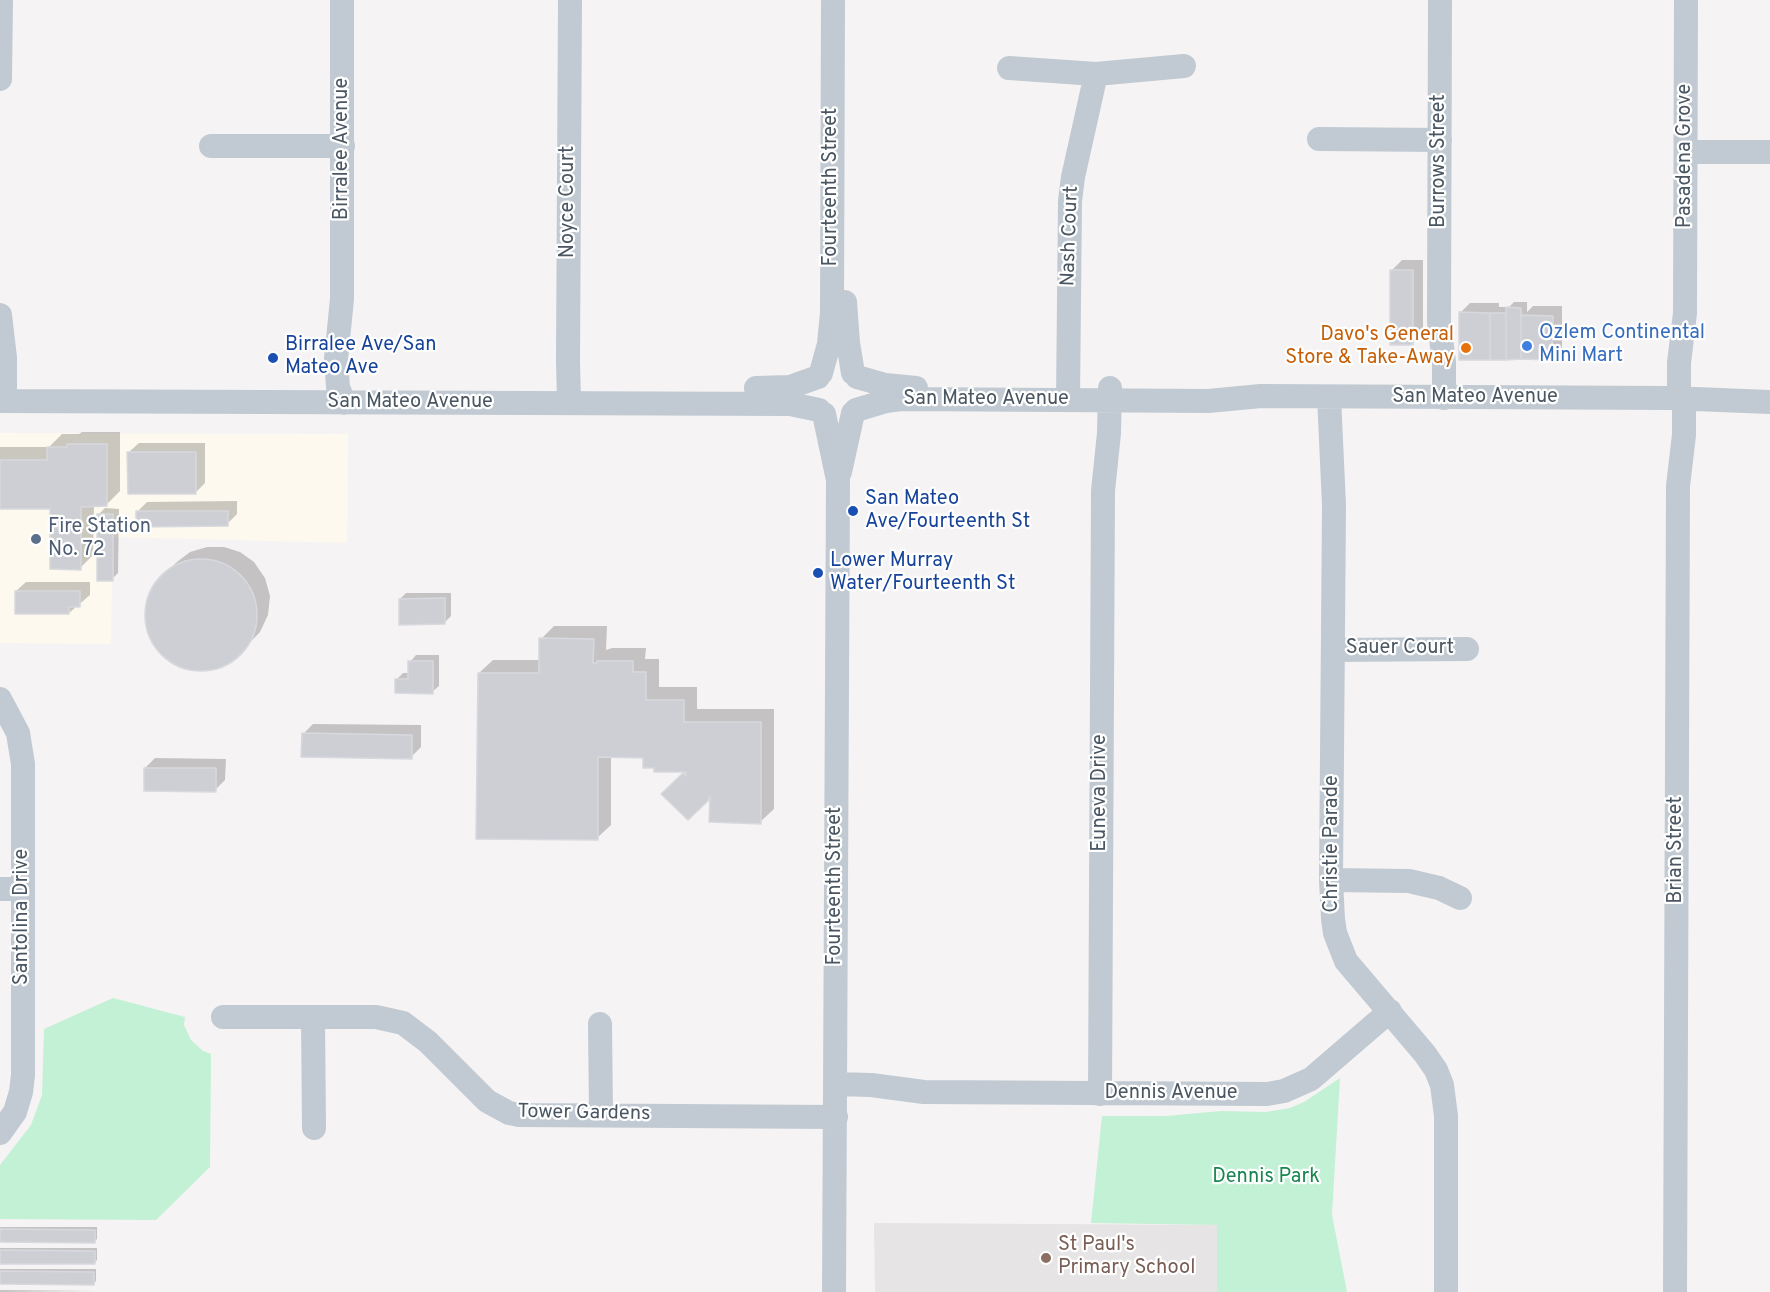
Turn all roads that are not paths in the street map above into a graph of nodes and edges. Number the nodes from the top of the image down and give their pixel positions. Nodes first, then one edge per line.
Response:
1 (1, 0) edge
2 (342, 0) edge
3 (570, 0) edge
4 (833, 0) edge
5 (846, 0) edge
6 (1440, 0) edge
7 (1686, 0) edge
8 (1184, 66) dead end
9 (1009, 68) dead end
10 (1095, 74) junction
11 (0, 79) edge
12 (1319, 139) dead end
13 (1440, 140) junction
14 (211, 146) dead end
15 (343, 146) junction
16 (1686, 152) junction
17 (1770, 152) edge
18 (0, 315) edge
19 (819, 375) junction
20 (855, 375) junction
21 (1770, 390) edge
22 (344, 392) junction
23 (1068, 394) junction
24 (1103, 394) junction
25 (1, 395) edge
26 (569, 396) junction
27 (1334, 397) junction
28 (1438, 398) junction
29 (1681, 398) junction
30 (1770, 402) edge
31 (855, 411) junction
32 (821, 412) junction
33 (838, 480) junction
34 (1467, 649) dead end
35 (1333, 650) junction
36 (0, 699) edge
37 (1331, 880) junction
38 (11, 889) edge
39 (1460, 898) dead end
40 (1389, 1011) junction
41 (223, 1017) dead end
42 (313, 1018) junction
43 (600, 1024) dead end
44 (1100, 1094) junction
45 (836, 1100) junction
46 (601, 1115) junction
47 (314, 1128) dead end
48 (0, 1133) edge
49 (834, 1292) edge
50 (1446, 1292) edge
51 (1675, 1292) edge

1 - 11 street
2 - 15 street, Birralee Avenue
3 - 26 street, Noyce Court
4 - 19 street, Fourteenth Street
5 - 20 street, Fourteenth Street
6 - 13 street, Burrows Street
7 - 16 street, Pasadena Grove
8 - 10 street
9 - 10 street
10 - 23 street, Nash Court
12 - 13 street
13 - 28 street, Burrows Street
14 - 15 street
15 - 22 street, Birralee Avenue
16 - 17 street
16 - 29 street, Pasadena Grove
18 - 25 street
19 - 20 street
19 - 26 street, San Mateo Avenue
19 - 32 street
20 - 23 street, San Mateo Avenue
20 - 31 street
21 - 29 street, San Mateo Avenue
22 - 25 street, San Mateo Avenue
22 - 26 street, San Mateo Avenue
23 - 24 street, San Mateo Avenue
23 - 31 street, San Mateo Avenue
24 - 27 street, San Mateo Avenue
24 - 44 street, Euneva Drive
26 - 32 street, San Mateo Avenue
27 - 28 street, San Mateo Avenue
27 - 35 street, Christie Parade
28 - 29 street, San Mateo Avenue
29 - 30 street, San Mateo Avenue
29 - 51 street, Brian Street
31 - 32 street
31 - 33 street, Fourteenth Street
32 - 33 street, Fourteenth Street
33 - 45 street, Fourteenth Street
34 - 35 street, Sauer Court
35 - 37 street, Christie Parade
36 - 38 street, Santolina Drive
37 - 39 street
37 - 40 street, Christie Parade
38 - 48 street, Santolina Drive
40 - 44 street, Dennis Avenue
40 - 50 street, Christie Parade
41 - 42 street, Tower Gardens
42 - 46 street, Tower Gardens
42 - 47 street
43 - 46 street
44 - 45 street, Dennis Avenue
45 - 46 street, Tower Gardens
45 - 49 street, Fourteenth Street

